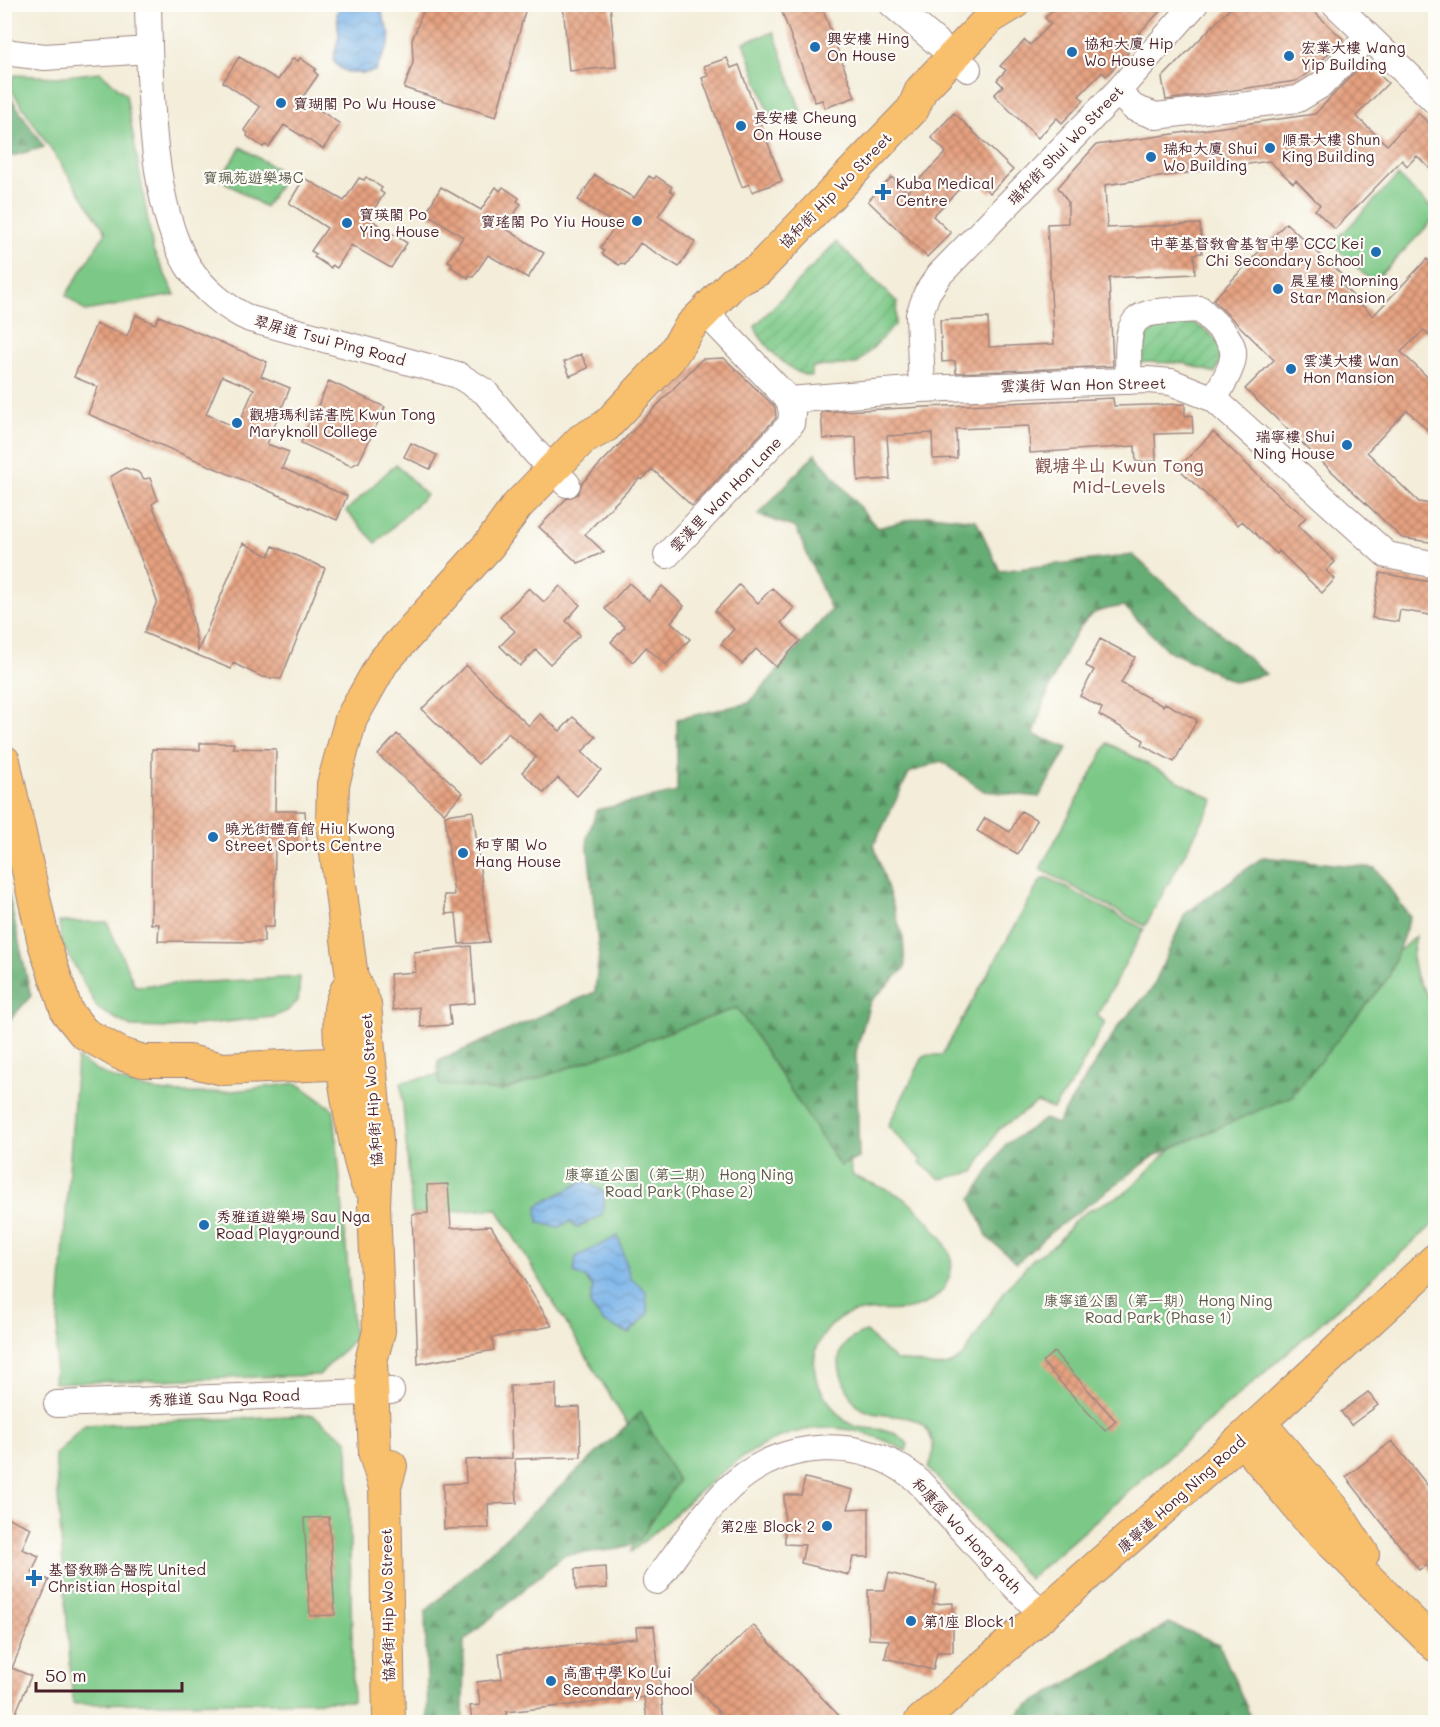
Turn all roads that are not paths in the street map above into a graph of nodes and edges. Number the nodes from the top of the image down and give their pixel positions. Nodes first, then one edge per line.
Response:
1 (148, 4) edge
2 (892, 4) edge
3 (1195, 4) edge
4 (1335, 4) edge
5 (1012, 5) edge
6 (1368, 36) junction
7 (149, 50) junction
8 (4, 52) edge
9 (961, 62) junction
10 (1117, 92) junction
11 (1436, 102) edge
12 (712, 320) junction
13 (1129, 381) junction
14 (922, 388) junction
15 (1214, 399) junction
16 (789, 400) junction
17 (559, 477) junction
18 (667, 555) dead end
19 (1436, 565) edge
20 (4, 761) edge
21 (356, 1052) junction
22 (1436, 1259) edge
23 (382, 1392) junction
24 (57, 1404) dead end
25 (1251, 1431) junction
26 (656, 1581) dead end
27 (1043, 1614) junction
28 (1427, 1638) edge
29 (1436, 1670) edge
30 (389, 1722) edge
31 (920, 1722) edge

1 - 7 street, 翠屏道 Tsui Ping Road
2 - 9 street
3 - 10 street, 瑞和街 Shui Wo Street
4 - 6 street
5 - 9 main road, 協和街 Hip Wo Street
6 - 10 street
6 - 11 street
7 - 8 street
7 - 17 street, 翠屏道 Tsui Ping Road
9 - 12 main road, 協和街 Hip Wo Street
10 - 14 street, 瑞和街 Shui Wo Street
12 - 16 street
12 - 17 main road, 協和街 Hip Wo Street
13 - 14 street, 雲漢街 Wan Hon Street
13 - 15 street, 雲漢街 Wan Hon Street
13 - 15 street
14 - 16 street, 雲漢街 Wan Hon Street
15 - 19 street, 雲漢街 Wan Hon Street
16 - 18 street, 雲漢里 Wan Hon Lane
17 - 21 main road, 協和街 Hip Wo Street
20 - 21 main road
21 - 23 main road, 協和街 Hip Wo Street
22 - 25 main road, 康寧道 Hong Ning Road
23 - 24 street, 秀雅道 Sau Nga Road
23 - 30 main road, 協和街 Hip Wo Street
25 - 27 main road, 康寧道 Hong Ning Road
25 - 28 main road
26 - 27 street, 和康徑 Wo Hong Path
27 - 31 main road, 康寧道 Hong Ning Road
28 - 29 main road

